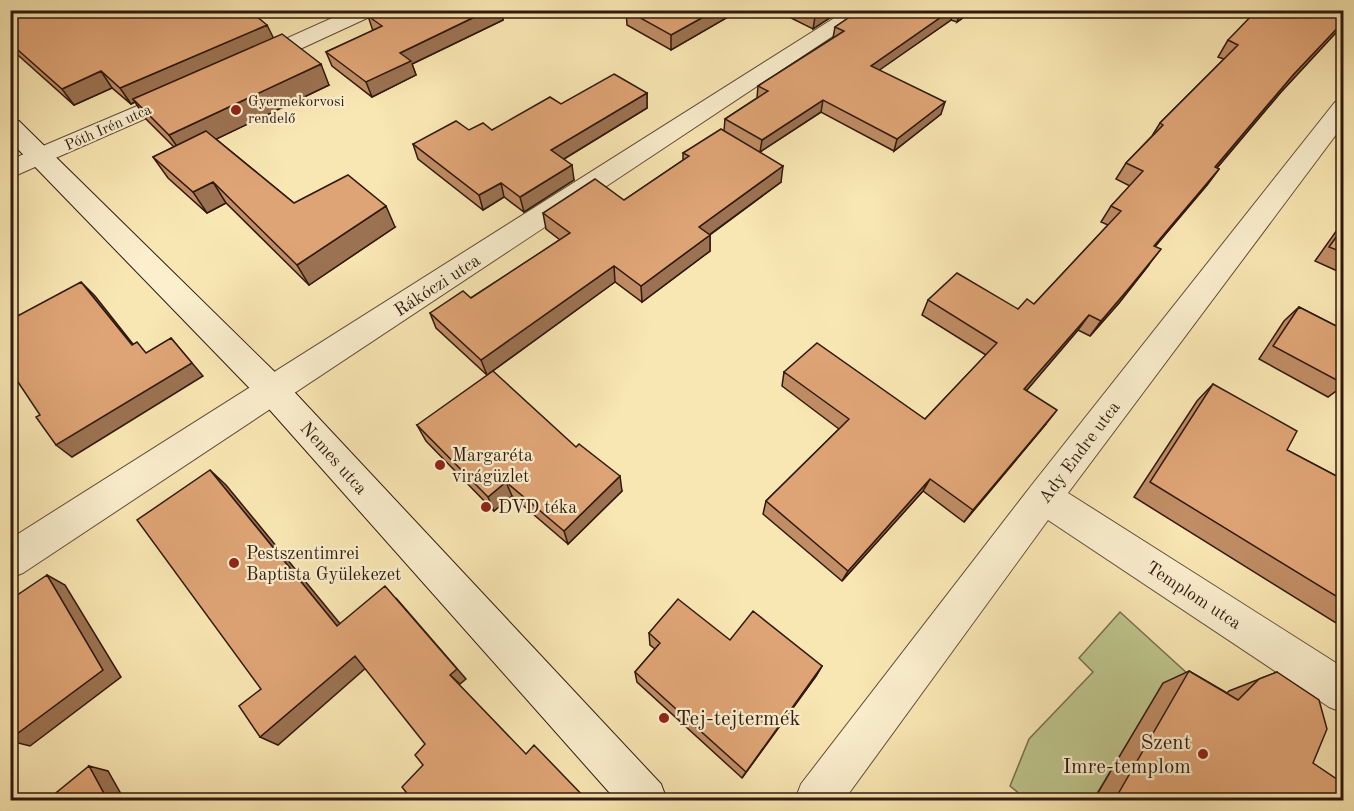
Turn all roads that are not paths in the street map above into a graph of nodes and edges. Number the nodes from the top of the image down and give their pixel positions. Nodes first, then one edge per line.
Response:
1 (369, 10) edge
2 (862, 10) edge
3 (238, 69) edge
4 (205, 84) edge
5 (1344, 107) edge
6 (10, 126) edge
7 (25, 164) edge
8 (273, 391) junction
9 (1044, 497) junction
10 (10, 560) edge
11 (1344, 692) edge
12 (645, 801) edge
13 (817, 801) edge

1 - 3 street
2 - 8 street, Rákóczi utca
4 - 7 street, Póth Irén utca
5 - 9 street, Ady Endre utca
6 - 7 street, Nemes utca
7 - 8 street, Nemes utca
8 - 10 street, Rákóczi utca
8 - 12 street, Nemes utca
9 - 11 street, Templom utca
9 - 13 street, Ady Endre utca

